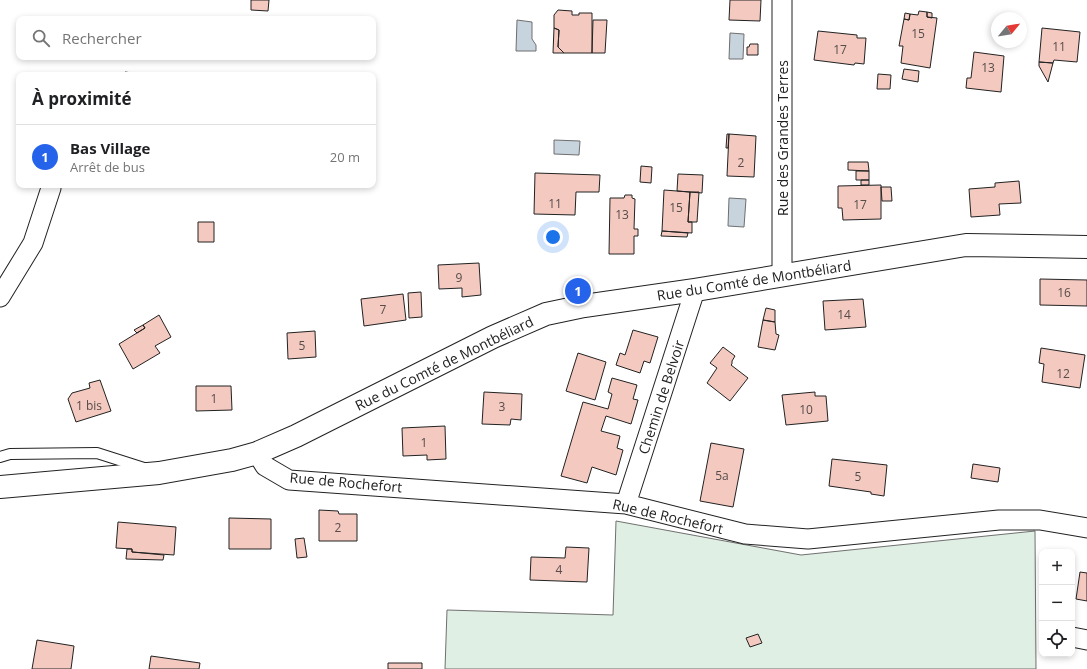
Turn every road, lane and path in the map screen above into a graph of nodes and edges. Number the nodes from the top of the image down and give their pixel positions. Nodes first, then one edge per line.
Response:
1 (782, 0) edge
2 (52, 188) dead end
3 (1087, 247) edge
4 (782, 276) junction
5 (695, 290) junction
6 (0, 297) edge
7 (257, 453) junction
8 (0, 457) edge
9 (159, 473) junction
10 (0, 487) edge
11 (626, 504) junction
12 (1087, 528) edge
13 (1075, 638) edge
14 (1087, 640) edge

1 - 4 street, Rue des Grandes Terres
2 - 6 street
3 - 4 street, Rue du Comté de Montbéliard
4 - 5 street, Rue du Comté de Montbéliard
5 - 7 street, Rue du Comté de Montbéliard
5 - 11 street, Chemin de Belvoir
7 - 9 street, Rue du Comté de Montbéliard
7 - 11 street, Rue de Rochefort
8 - 9 lane
9 - 10 street, Rue du Comté de Montbéliard
11 - 12 street, Rue de Rochefort
13 - 14 street

